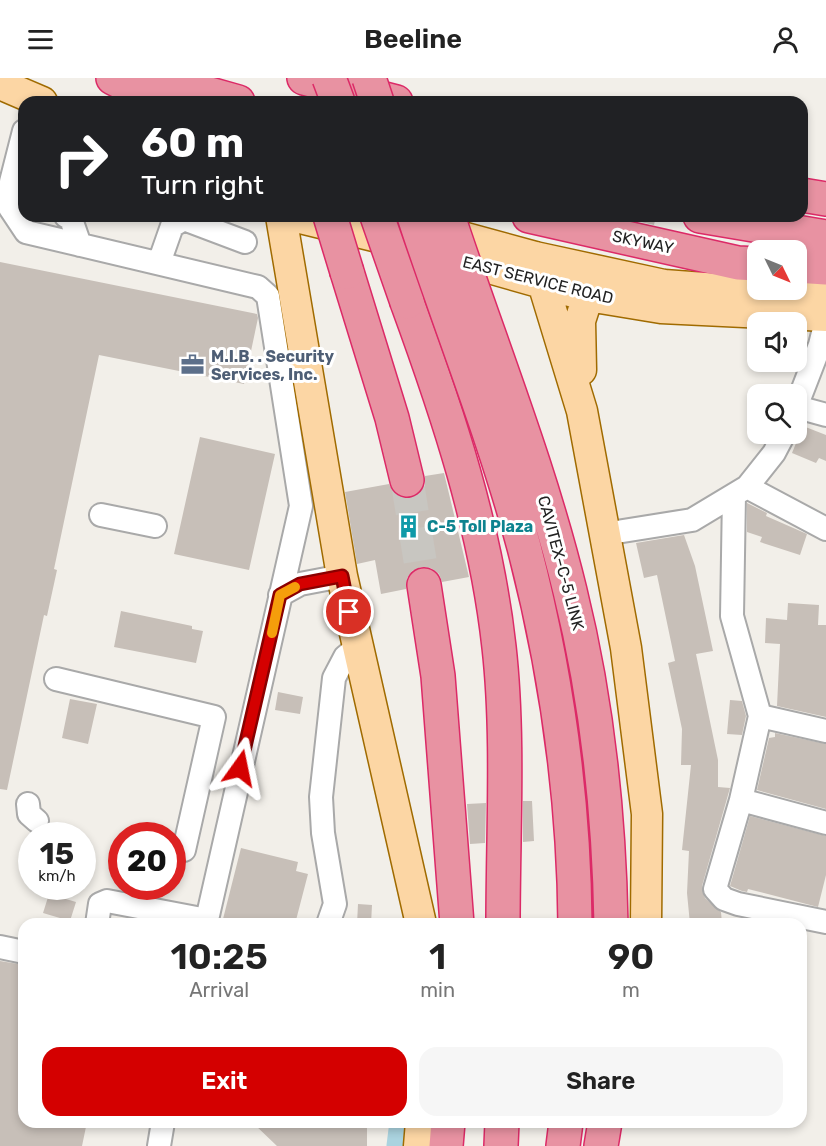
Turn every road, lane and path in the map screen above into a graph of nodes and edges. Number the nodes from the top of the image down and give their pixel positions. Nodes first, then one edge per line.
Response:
1 (113, 78) edge
2 (153, 78) edge
3 (287, 78) edge
4 (304, 78) edge
5 (329, 78) edge
6 (369, 78) edge
7 (404, 78) edge
8 (0, 84) edge
9 (20, 96) edge
10 (153, 96) edge
11 (217, 96) edge
12 (293, 96) edge
13 (336, 96) edge
14 (373, 96) edge
15 (375, 96) edge
16 (410, 96) edge
17 (0, 104) edge
18 (18, 104) edge
19 (18, 154) edge
20 (808, 196) edge
21 (826, 199) edge
22 (18, 220) edge
23 (19, 222) edge
24 (72, 222) edge
25 (179, 222) edge
26 (192, 222) edge
27 (282, 222) edge
28 (316, 222) edge
29 (332, 222) edge
30 (379, 222) edge
31 (407, 222) edge
32 (416, 222) edge
33 (450, 222) edge
34 (557, 222) edge
35 (736, 222) edge
36 (826, 237) edge
37 (245, 242) dead end
38 (80, 245) junction
39 (535, 257) junction
40 (159, 263) junction
41 (747, 263) edge
42 (807, 267) edge
43 (826, 268) edge
44 (545, 285) junction
45 (826, 292) edge
46 (588, 296) junction
47 (826, 318) edge
48 (806, 384) edge
49 (807, 410) edge
50 (582, 411) junction
51 (826, 415) edge
52 (779, 444) edge
53 (406, 480) tunnel mouth
54 (740, 491) junction
55 (101, 515) dead end
56 (155, 526) dead end
57 (826, 529) edge
58 (604, 534) junction
59 (342, 576) junction
60 (424, 585) tunnel mouth
61 (280, 595) junction
62 (357, 647) junction
63 (56, 679) dead end
64 (759, 716) junction
65 (214, 717) junction
66 (250, 723) junction
67 (826, 731) edge
68 (741, 801) junction
69 (826, 823) edge
70 (186, 841) edge
71 (98, 918) edge
72 (187, 918) edge
73 (207, 918) edge
74 (330, 918) edge
75 (420, 918) edge
76 (457, 918) edge
77 (503, 918) edge
78 (575, 918) edge
79 (611, 918) edge
80 (646, 918) edge
81 (806, 918) edge
82 (807, 918) edge
83 (826, 922) edge
84 (0, 947) edge
85 (18, 951) edge
86 (163, 1128) edge
87 (420, 1128) edge
88 (448, 1128) edge
89 (501, 1128) edge
90 (565, 1128) edge
91 (603, 1128) edge
92 (620, 1128) edge
93 (159, 1146) edge
94 (419, 1146) edge
95 (446, 1146) edge
96 (501, 1146) edge
97 (563, 1146) edge
98 (601, 1146) edge
99 (615, 1146) edge

1 - 10 highway
2 - 11 highway
3 - 12 highway
4 - 14 highway
5 - 13 highway, bridge
6 - 15 highway, bridge
7 - 16 highway
8 - 9 main road
17 - 18 main road
19 - 22 street
20 - 21 highway
23 - 38 street
24 - 38 street
25 - 40 street
26 - 37 street
27 - 59 main road
28 - 44 main road, EAST SERVICE ROAD
29 - 53 highway, bridge
30 - 77 highway, bridge
31 - 39 main road, EAST SERVICE ROAD
32 - 78 highway, CAVITEX–C-5 LINK, bridge
33 - 79 highway, CAVITEX–C-5 LINK, bridge
34 - 41 highway, SKYWAY
35 - 36 highway
38 - 40 street
39 - 44 main road
39 - 45 main road, EAST SERVICE ROAD
40 - 61 street
42 - 43 highway
44 - 46 main road, EAST SERVICE ROAD
44 - 50 main road
46 - 47 main road, EAST SERVICE ROAD
46 - 50 main road
47 - 48 street
49 - 51 street
50 - 58 main road
52 - 54 street
54 - 57 street
54 - 58 street
54 - 64 street
55 - 56 street
58 - 80 main road
59 - 61 street
59 - 62 main road
60 - 76 highway
61 - 66 street
62 - 74 street
62 - 75 main road
63 - 65 street
64 - 67 street
64 - 68 street
65 - 66 street
65 - 70 street
66 - 73 street
68 - 69 street
68 - 81 street
71 - 72 street
82 - 83 street
84 - 85 street
86 - 93 street
87 - 94 main road
88 - 95 highway
89 - 96 highway
90 - 97 highway
91 - 98 highway
92 - 99 main road

